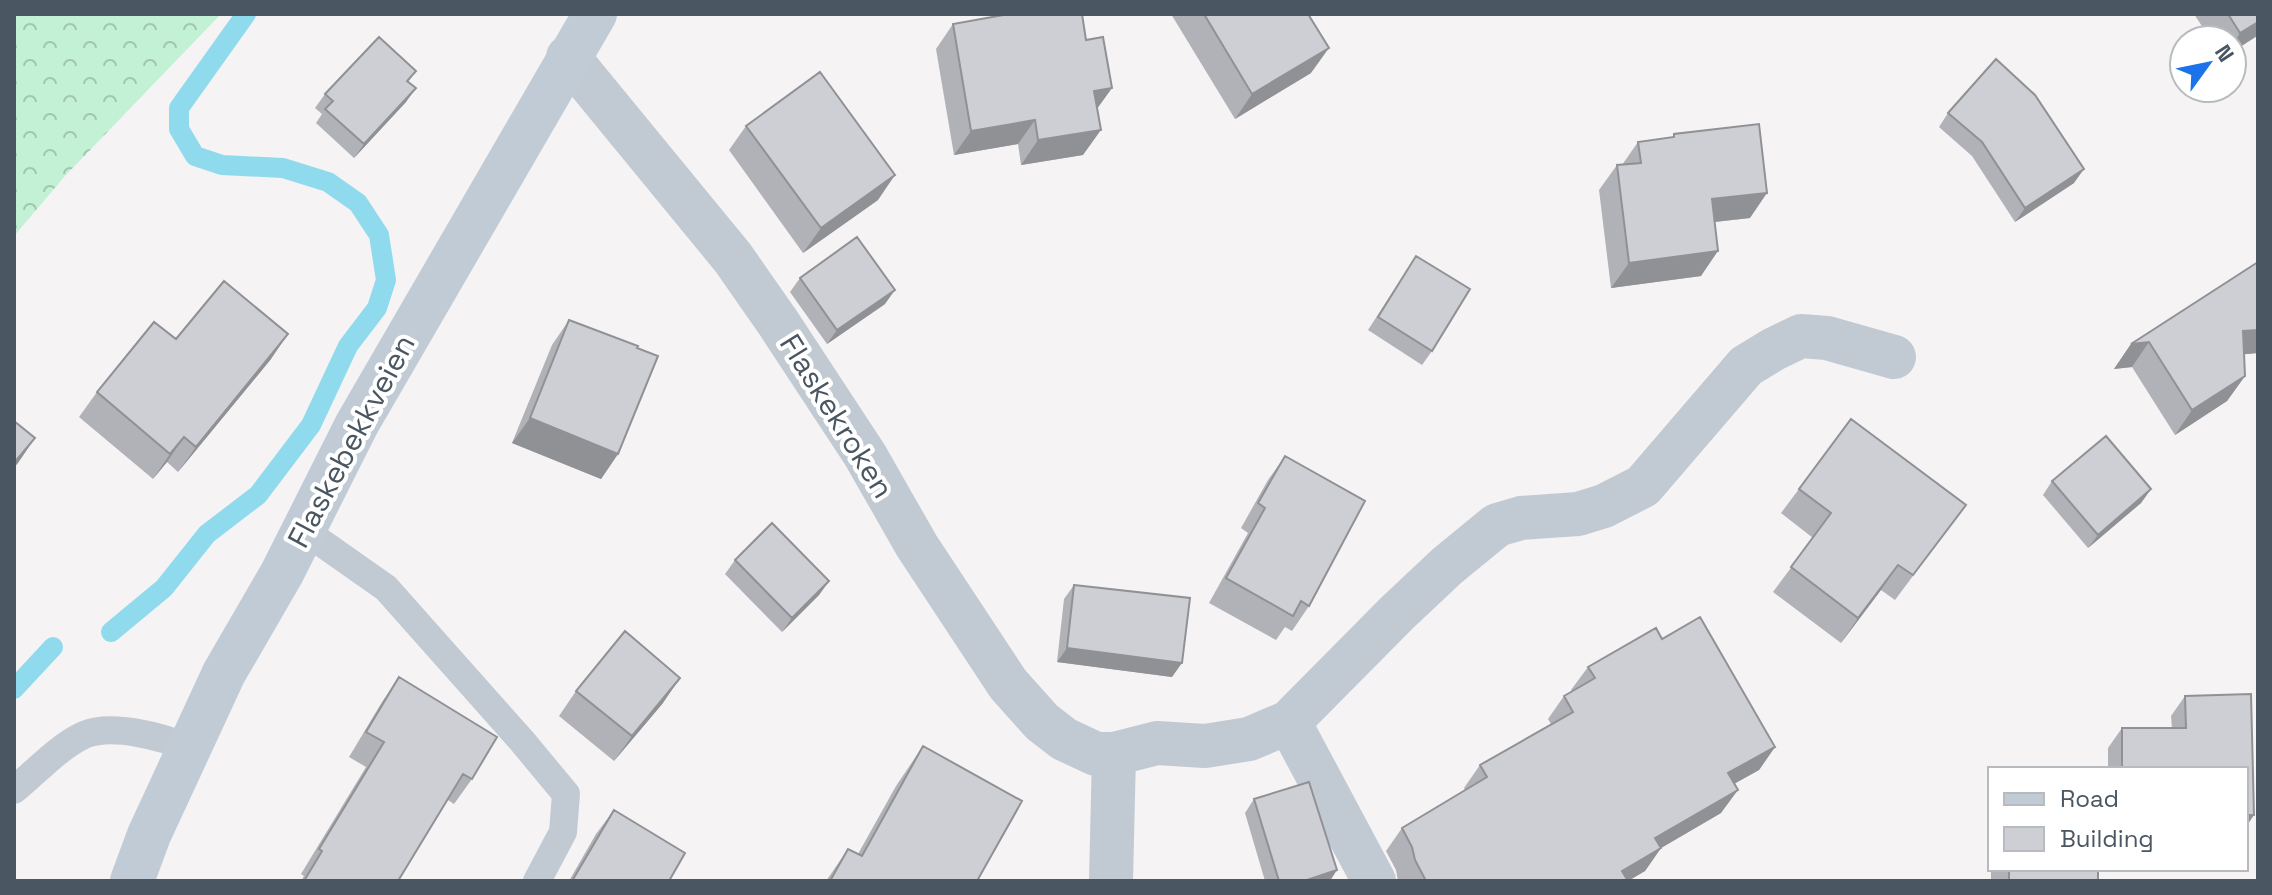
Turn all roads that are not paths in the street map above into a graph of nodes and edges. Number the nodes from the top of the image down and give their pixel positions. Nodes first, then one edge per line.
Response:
1 (595, 14) edge
2 (568, 57) junction
3 (1894, 357) dead end
4 (302, 529) junction
5 (1289, 722) junction
6 (189, 748) junction
7 (1114, 754) junction
8 (14, 790) edge
9 (132, 881) edge
10 (537, 881) edge
11 (1111, 881) edge
12 (1374, 881) edge

1 - 2 main road, Flaskebekkveien
2 - 4 main road, Flaskebekkveien
2 - 7 street, Flaskekroken
3 - 5 street, Flaskekroken
4 - 6 main road, Flaskebekkveien
4 - 10 lane
5 - 7 street, Flaskekroken
5 - 12 street
6 - 8 lane
6 - 9 main road, Flaskebekkveien
7 - 11 street

